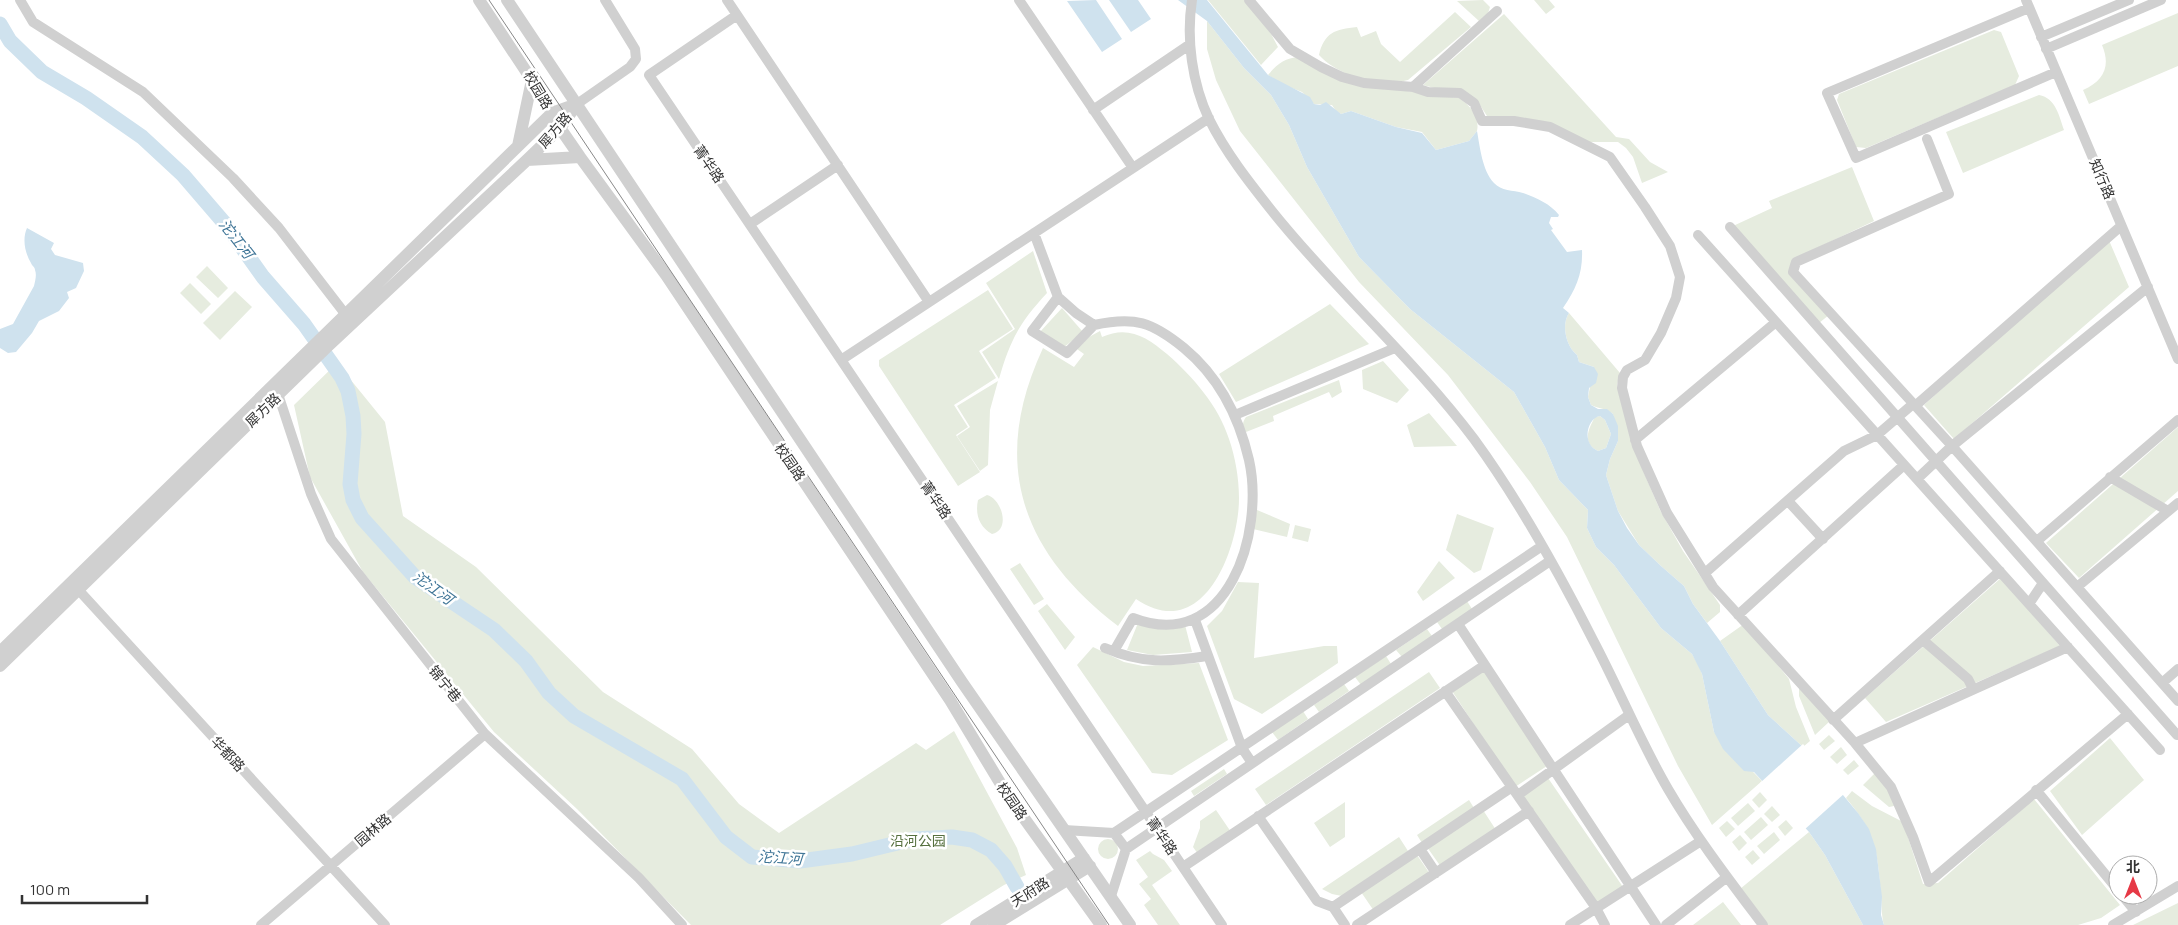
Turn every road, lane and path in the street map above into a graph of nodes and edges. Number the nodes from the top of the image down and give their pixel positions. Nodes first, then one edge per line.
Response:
1 (20, 0) edge
2 (478, 0) edge
3 (507, 0) edge
4 (605, 0) edge
5 (727, 0) edge
6 (1018, 0) edge
7 (1192, 0) edge
8 (1249, 0) edge
9 (2129, 0) edge
10 (2160, 0) edge
11 (2027, 4) edge
12 (1497, 11) dead end
13 (737, 15) junction
14 (2041, 37) junction
15 (1190, 45) junction
16 (2046, 49) junction
17 (2056, 72) junction
18 (532, 80) junction
19 (1413, 87) junction
20 (577, 104) junction
21 (1093, 110) junction
22 (552, 113) junction
23 (1209, 118) junction
24 (560, 128) junction
25 (1927, 139) dead end
26 (518, 146) junction
27 (580, 157) junction
28 (528, 160) junction
29 (838, 165) junction
30 (1133, 168) junction
31 (750, 224) junction
32 (2122, 226) junction
33 (1730, 227) dead end
34 (1034, 233) junction
35 (1698, 235) dead end
36 (2148, 287) junction
37 (1058, 297) junction
38 (929, 302) junction
39 (346, 315) junction
40 (1776, 322) junction
41 (1094, 325) junction
42 (324, 343) junction
43 (1395, 348) junction
44 (2178, 359) edge
45 (306, 360) junction
46 (841, 360) junction
47 (278, 394) junction
48 (1914, 405) junction
49 (1235, 415) junction
50 (1898, 417) junction
51 (2178, 420) edge
52 (1878, 435) junction
53 (1635, 440) junction
54 (1952, 446) junction
55 (1936, 461) junction
56 (1904, 465) junction
57 (2110, 477) junction
58 (1917, 479) junction
59 (1788, 501) junction
60 (2178, 502) edge
61 (2168, 511) junction
62 (1823, 539) junction
63 (2037, 541) junction
64 (1542, 546) junction
65 (1550, 562) junction
66 (2000, 571) junction
67 (1704, 574) junction
68 (2043, 582) junction
69 (75, 586) junction
70 (2077, 587) junction
71 (2029, 604) junction
72 (1738, 615) junction
73 (1195, 620) junction
74 (1458, 624) junction
75 (1924, 641) junction
76 (2068, 648) junction
77 (0, 652) edge
78 (1207, 656) junction
79 (1485, 665) junction
80 (0, 666) edge
81 (2178, 669) edge
82 (2162, 684) junction
83 (1973, 689) junction
84 (1445, 691) junction
85 (2178, 701) edge
86 (2128, 714) junction
87 (1629, 715) junction
88 (1832, 720) junction
89 (485, 734) junction
90 (2177, 735) edge
91 (1855, 743) junction
92 (1242, 748) junction
93 (2160, 750) dead end
94 (1252, 763) junction
95 (1553, 769) junction
96 (2036, 790) junction
97 (1515, 791) junction
98 (1146, 811) junction
99 (1529, 811) junction
100 (1258, 816) junction
101 (1157, 828) junction
102 (1064, 830) junction
103 (1114, 833) junction
104 (1701, 840) junction
105 (1126, 849) junction
106 (1420, 849) junction
107 (1087, 862) junction
108 (331, 866) junction
109 (1183, 866) junction
110 (1436, 873) junction
111 (1064, 876) junction
112 (1727, 877) junction
113 (2108, 878) edge
114 (1630, 885) junction
115 (2178, 886) edge
116 (1111, 896) junction
117 (2130, 905) edge
118 (1333, 907) junction
119 (1596, 908) junction
120 (2136, 912) junction
121 (260, 925) edge
122 (385, 925) edge
123 (682, 925) edge
124 (976, 925) edge
125 (994, 925) edge
126 (1101, 925) edge
127 (1130, 925) edge
128 (1222, 925) edge
129 (1345, 925) edge
130 (1357, 925) edge
131 (1570, 925) edge
132 (1605, 925) edge
133 (1656, 925) edge
134 (1666, 925) edge
135 (1763, 925) edge
136 (2113, 925) edge

1 - 39 street
2 - 18 street, 校园路
3 - 20 street, 校园路
4 - 20 street
5 - 13 street
6 - 21 street
7 - 15 street
8 - 19 street
9 - 14 street
10 - 16 street
11 - 14 street, 知行路
11 - 17 street
12 - 19 street
13 - 29 street
13 - 31 street, 菁华路
14 - 16 street, 知行路
15 - 21 street
15 - 23 street
16 - 17 street, 知行路
17 - 32 street, 知行路
18 - 22 street, 校园路
18 - 26 street
19 - 53 street
20 - 22 street, 犀方路
20 - 24 street, 犀方路
20 - 102 street, 校园路
21 - 30 street
22 - 24 street, 校园路
22 - 26 street, 犀方路
23 - 30 street
23 - 43 street
24 - 27 street, 校园路
24 - 28 street, 犀方路
25 - 48 street
26 - 39 street, 犀方路
27 - 28 street
27 - 111 street, 校园路
28 - 42 street, 犀方路
29 - 31 street
29 - 38 street
30 - 34 street
31 - 46 street, 菁华路
32 - 36 street, 知行路
32 - 48 street
33 - 50 street
34 - 37 street
34 - 38 street
35 - 40 street
36 - 44 street, 知行路
36 - 54 street
37 - 41 street
37 - 41 street
38 - 46 street
39 - 42 street, 犀方路
40 - 52 street
40 - 53 street
41 - 49 street
42 - 45 street, 犀方路
43 - 49 street
43 - 64 street
45 - 47 street, 犀方路
45 - 69 street, 犀方路
46 - 98 street, 菁华路
47 - 69 street, 犀方路
47 - 89 street, 锦宁巷
48 - 50 street
48 - 54 street
49 - 73 street
50 - 52 street
50 - 55 street
51 - 57 street
52 - 56 street
52 - 59 street
53 - 67 street
54 - 55 street
54 - 63 street
55 - 58 street
55 - 68 street
56 - 58 street
56 - 62 street
57 - 61 street
57 - 63 street
58 - 66 street
59 - 62 street
59 - 67 street
60 - 61 street
61 - 70 street
62 - 72 street
63 - 70 street
64 - 65 street
64 - 92 street
65 - 74 street
65 - 87 street
66 - 71 street
66 - 75 street
67 - 72 street
68 - 71 street
68 - 90 street
69 - 77 street, 犀方路
69 - 80 street, 犀方路
69 - 108 street, 华都路
70 - 82 street
71 - 76 street
72 - 88 street
73 - 78 street
73 - 78 street
74 - 79 street
74 - 94 street
75 - 83 street
75 - 88 street
76 - 83 street
76 - 86 street
78 - 92 street
79 - 84 street
79 - 95 street
81 - 82 street
82 - 85 street
83 - 91 street
84 - 97 street
84 - 100 street
86 - 93 street
86 - 96 street
87 - 95 street
87 - 104 street
88 - 91 street
89 - 108 street, 园林路
89 - 123 street, 锦宁巷
91 - 96 street
92 - 94 street
92 - 98 street
94 - 101 street
95 - 97 street
95 - 114 street
96 - 113 street
97 - 99 street
97 - 106 street
98 - 101 street, 菁华路
98 - 103 street
99 - 110 street
99 - 119 street
100 - 109 street
100 - 118 street
101 - 105 street
101 - 109 street, 菁华路
102 - 103 street
102 - 107 street, 校园路
103 - 105 street
104 - 112 street
104 - 114 street
105 - 116 street
106 - 110 street
106 - 118 street
107 - 111 street, 天府路
107 - 116 street, 校园路
108 - 121 street, 园林路
108 - 122 street, 华都路
109 - 128 street, 菁华路
110 - 130 street
111 - 124 street, 天府路
111 - 125 street, 天府路
111 - 126 street, 校园路
112 - 134 street
112 - 135 street
114 - 119 street
114 - 133 street
115 - 120 street
116 - 127 street, 校园路
117 - 120 street
118 - 129 street
119 - 131 street
119 - 132 street
120 - 136 street

